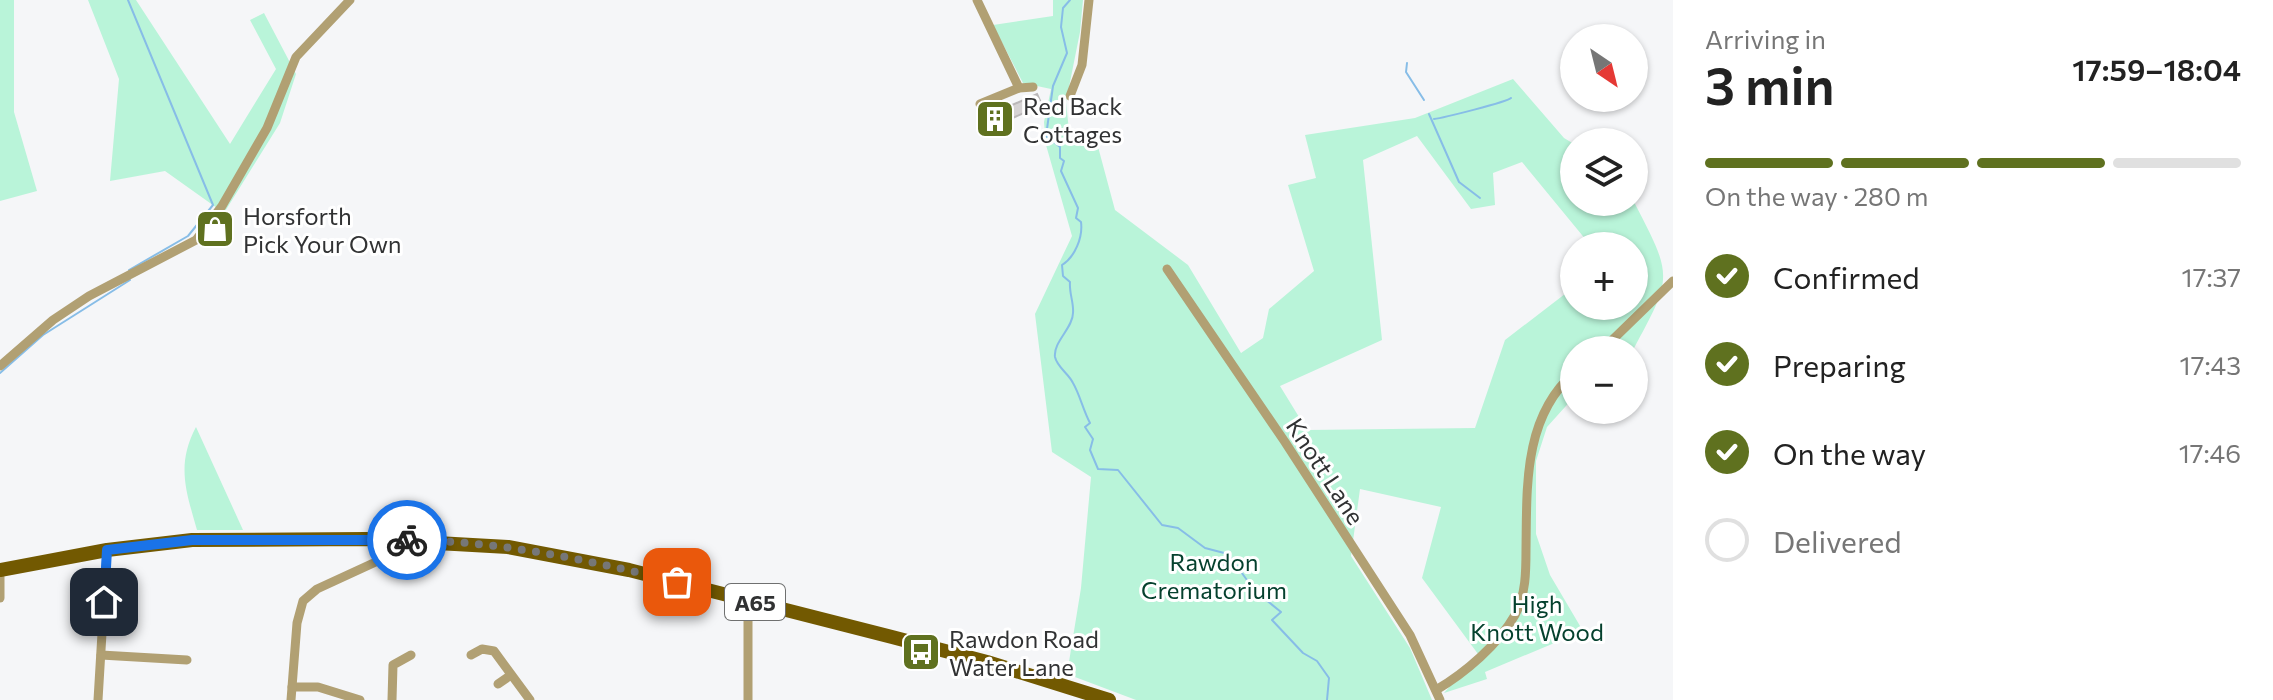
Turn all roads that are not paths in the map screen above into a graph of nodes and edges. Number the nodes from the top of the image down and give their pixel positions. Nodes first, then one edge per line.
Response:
1 (350, 0) edge
2 (1089, 0) edge
3 (978, 2) edge
4 (1033, 87) dead end
5 (1019, 88) junction
6 (1070, 96) dead end
7 (980, 104) dead end
8 (1167, 269) dead end
9 (1673, 281) edge
10 (1616, 336) edge
11 (0, 366) edge
12 (1560, 388) edge
13 (386, 540) junction
14 (107, 550) junction
15 (0, 570) edge
16 (0, 577) edge
17 (0, 598) edge
18 (748, 601) junction
19 (101, 655) junction
20 (411, 655) dead end
21 (471, 655) dead end
22 (187, 660) dead end
23 (511, 675) junction
24 (498, 684) dead end
25 (292, 687) junction
26 (1436, 690) junction
27 (98, 700) edge
28 (291, 700) edge
29 (360, 700) edge
30 (392, 700) edge
31 (530, 700) edge
32 (748, 700) edge
33 (1109, 700) edge
34 (1440, 700) edge

1 - 11 street
2 - 6 street
3 - 5 street
4 - 5 street
5 - 7 street
8 - 26 street, Knott Lane
9 - 10 street
12 - 26 street
13 - 14 main road, A65
13 - 18 main road, A65
13 - 25 street
14 - 15 main road, A65
14 - 19 street
16 - 17 street
18 - 32 street
18 - 33 main road, A65
19 - 22 street
19 - 27 street
20 - 30 street
21 - 23 street
23 - 24 street
23 - 31 street
25 - 28 street
25 - 29 street
26 - 34 street, Knott Lane

